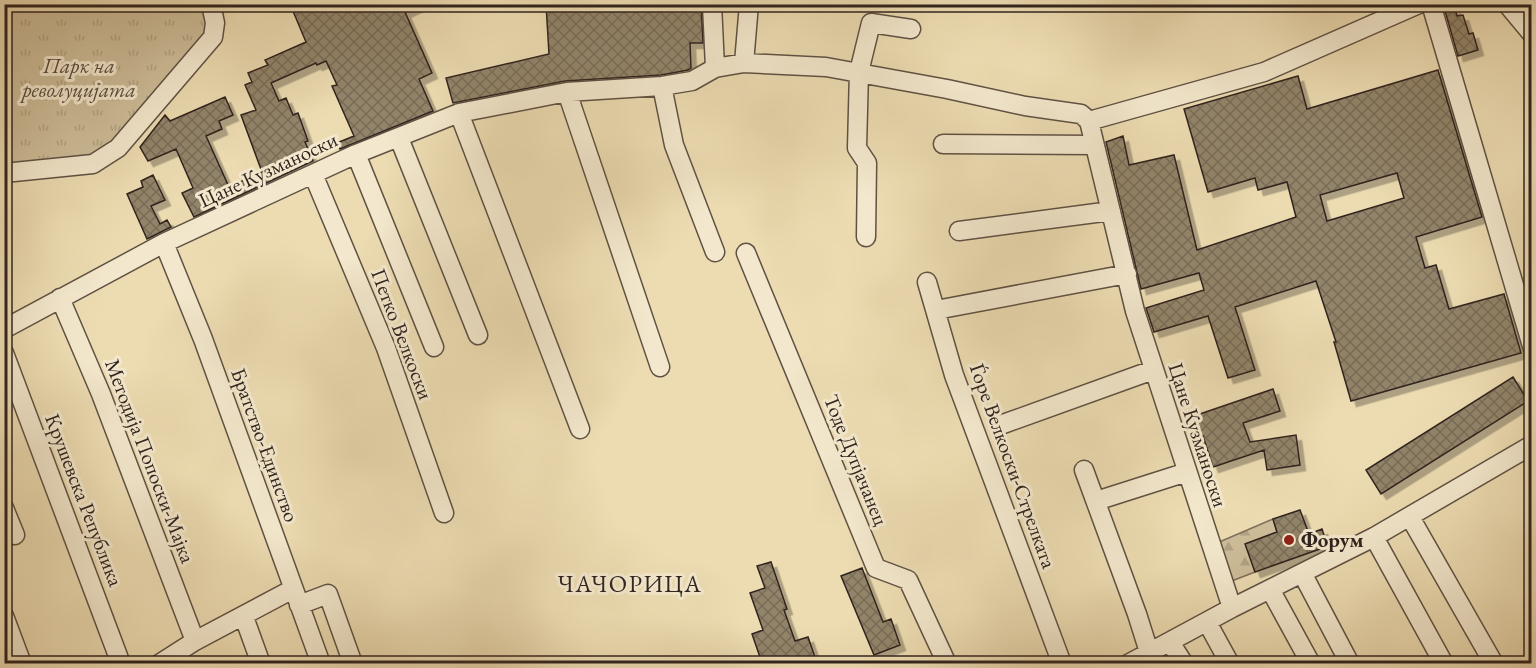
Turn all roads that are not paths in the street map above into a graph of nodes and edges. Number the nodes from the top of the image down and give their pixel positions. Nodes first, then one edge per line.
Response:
1 (211, 4) edge
2 (712, 4) edge
3 (748, 4) edge
4 (1419, 4) edge
5 (1431, 4) edge
6 (1507, 4) edge
7 (911, 29) dead end
8 (1532, 34) edge
9 (744, 63) junction
10 (715, 68) junction
11 (859, 72) junction
12 (662, 86) junction
13 (567, 92) junction
14 (459, 114) junction
15 (1089, 121) junction
16 (399, 138) junction
17 (943, 144) dead end
18 (1094, 145) junction
19 (356, 154) junction
20 (4, 173) edge
21 (313, 174) junction
22 (1111, 211) junction
23 (959, 231) dead end
24 (866, 237) dead end
25 (164, 243) junction
26 (715, 252) dead end
27 (746, 253) dead end
28 (1127, 274) junction
29 (927, 282) dead end
30 (60, 298) junction
31 (936, 310) junction
32 (4, 329) edge
33 (478, 335) dead end
34 (1532, 346) edge
35 (434, 347) dead end
36 (4, 353) edge
37 (660, 367) dead end
38 (1153, 370) junction
39 (1004, 424) dead end
40 (580, 429) dead end
41 (1532, 445) edge
42 (1084, 470) dead end
43 (1187, 472) junction
44 (1096, 501) junction
45 (4, 508) edge
46 (444, 513) dead end
47 (1410, 517) junction
48 (15, 535) dead end
49 (1374, 537) junction
50 (1302, 573) junction
51 (1270, 589) junction
52 (296, 597) junction
53 (1232, 608) junction
54 (4, 616) edge
55 (244, 616) junction
56 (1207, 622) junction
57 (1170, 642) junction
58 (190, 651) edge
59 (1149, 652) junction
60 (22, 663) edge
61 (121, 663) edge
62 (159, 663) edge
63 (261, 663) edge
64 (321, 663) edge
65 (353, 663) edge
66 (947, 663) edge
67 (1062, 663) edge
68 (1128, 663) edge
69 (1184, 663) edge
70 (1230, 663) edge
71 (1311, 663) edge
72 (1350, 663) edge
73 (1444, 663) edge
74 (1494, 663) edge

1 - 20 street
2 - 10 street
3 - 9 street
4 - 15 street
5 - 34 street
6 - 8 street
7 - 11 street
9 - 10 street, Цане Кузманоски
9 - 11 street, Цане Кузманоски
10 - 12 street, Цане Кузманоски
11 - 15 street, Цане Кузманоски
11 - 24 street
12 - 13 street, Цане Кузманоски
12 - 26 street
13 - 14 street, Цане Кузманоски
13 - 37 street
14 - 16 street, Цане Кузманоски
14 - 40 street
15 - 18 street, Цане Кузманоски
16 - 19 street, Цане Кузманоски
16 - 33 street
17 - 18 street
18 - 22 street, Цане Кузманоски
19 - 21 street, Цане Кузманоски
19 - 35 street, Петко Велкоски
21 - 25 street, Цане Кузманоски
21 - 46 street, Петко Велкоски
22 - 23 street
22 - 28 street, Цане Кузманоски
25 - 30 street, Цане Кузманоски
25 - 52 street, Братство-Единство
27 - 66 street, Тоде Дупјачанец
28 - 31 street
28 - 38 street, Цане Кузманоски
29 - 31 street, Ѓоре Велкоски-Стрелката
30 - 32 street, Цане Кузманоски
30 - 58 street, Методија Попоски-Мајка
31 - 67 street, Ѓоре Велкоски-Стрелката
36 - 61 street, Крушевска Република
38 - 39 street
38 - 43 street, Цане Кузманоски
41 - 47 street
42 - 44 street
43 - 44 street
43 - 53 street, Цане Кузманоски
44 - 59 street
45 - 48 street
47 - 49 street
47 - 74 street
49 - 50 street
49 - 73 street
50 - 51 street
50 - 72 street
51 - 53 street
51 - 71 street
52 - 55 street
52 - 64 street, Братство-Единство
52 - 65 street
53 - 56 street
54 - 60 street
55 - 58 street
55 - 63 street
56 - 57 street
56 - 70 street
57 - 59 street
57 - 69 street
58 - 62 street
59 - 68 street

